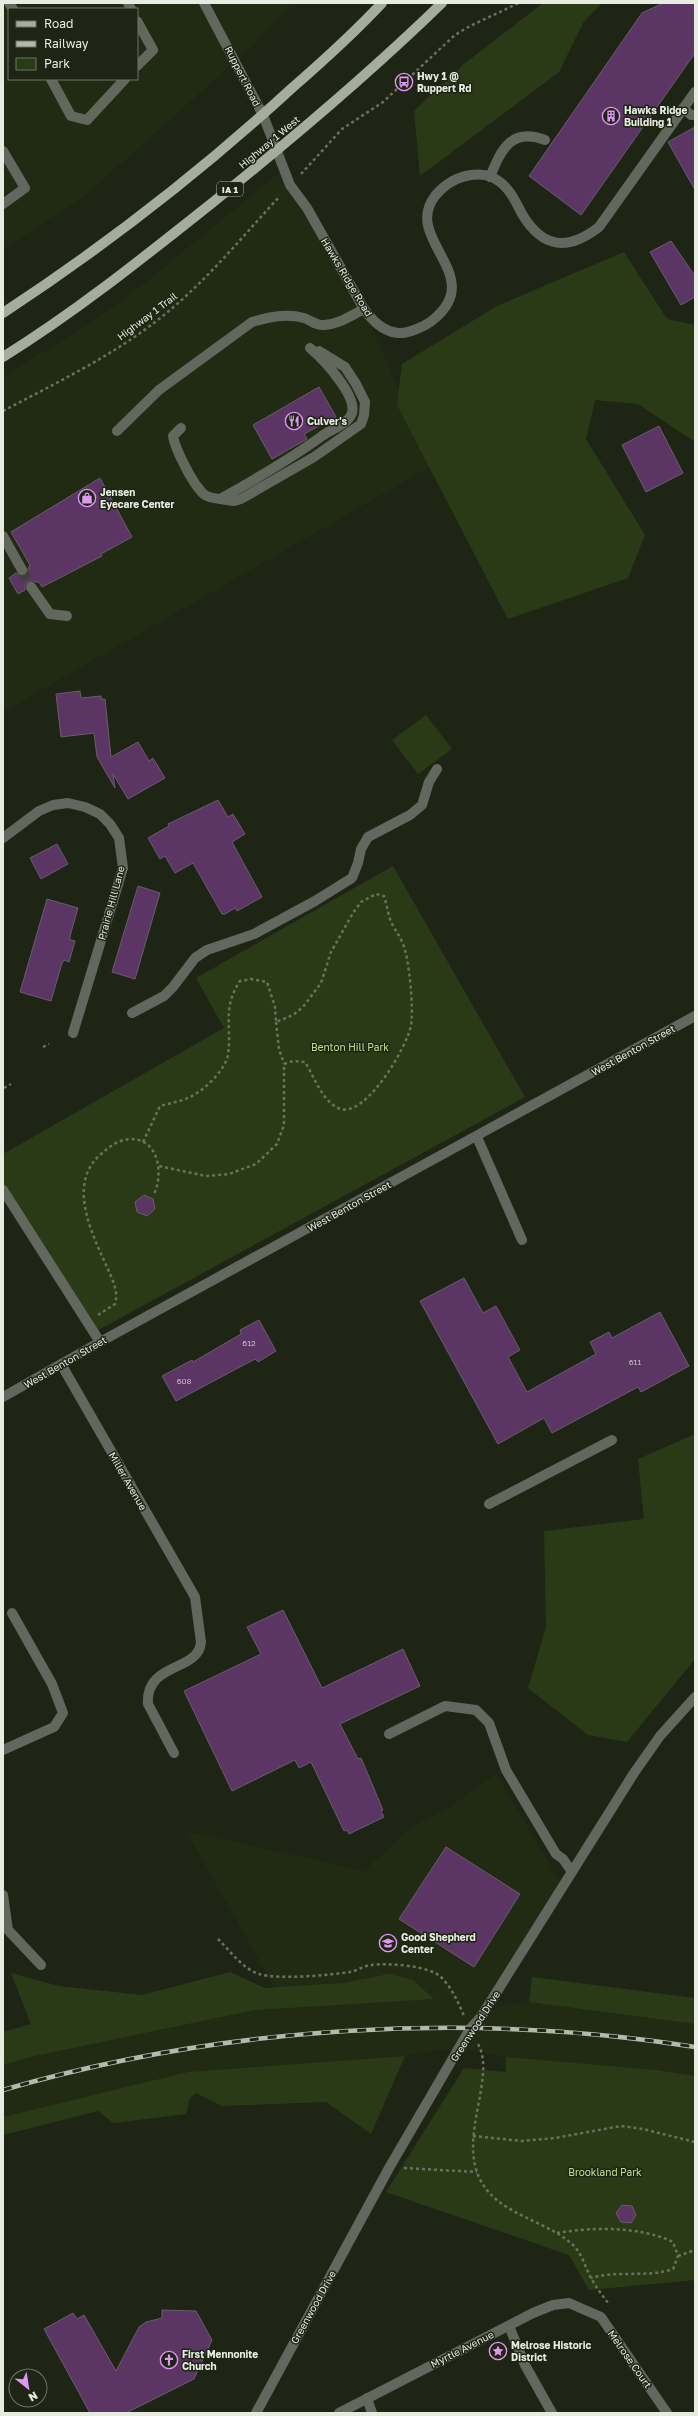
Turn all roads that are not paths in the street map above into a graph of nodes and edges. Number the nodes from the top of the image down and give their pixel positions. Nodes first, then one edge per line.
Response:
1 (204, 3) edge
2 (382, 3) edge
3 (442, 3) edge
4 (138, 22) edge
5 (138, 65) edge
6 (52, 80) edge
7 (124, 80) edge
8 (695, 92) edge
9 (683, 108) junction
10 (263, 115) junction
11 (695, 115) edge
12 (545, 140) dead end
13 (3, 151) edge
14 (277, 151) junction
15 (490, 177) junction
16 (3, 204) edge
17 (364, 309) junction
18 (3, 313) edge
19 (310, 348) dead end
20 (3, 357) edge
21 (181, 428) dead end
22 (117, 431) dead end
23 (3, 536) edge
24 (22, 570) tunnel mouth
25 (31, 587) tunnel mouth
26 (67, 616) dead end
27 (437, 769) dead end
28 (3, 838) edge
29 (132, 1013) dead end
30 (695, 1016) edge
31 (72, 1033) dead end
32 (477, 1137) junction
33 (3, 1190) edge
34 (522, 1240) dead end
35 (100, 1342) junction
36 (61, 1364) junction
37 (3, 1397) edge
38 (612, 1440) dead end
39 (489, 1504) dead end
40 (12, 1613) dead end
41 (695, 1697) edge
42 (389, 1734) dead end
43 (3, 1750) edge
44 (174, 1753) dead end
45 (572, 1872) junction
46 (3, 1895) edge
47 (41, 1966) dead end
48 (589, 2311) joint
49 (509, 2326) junction
50 (367, 2398) junction
51 (256, 2413) edge
52 (339, 2413) edge
53 (372, 2413) edge
54 (552, 2413) edge
55 (667, 2413) edge

1 - 10 street, Ruppert Road
2 - 10 main road
3 - 14 main road, Highway 1 West / IA 1
4 - 5 street
6 - 7 street
8 - 9 street
9 - 11 street
9 - 15 street
10 - 14 street, Ruppert Road
10 - 18 main road
12 - 15 street
13 - 16 street
14 - 17 street, Hawks Ridge Road
14 - 20 main road, Highway 1 West / IA 1
15 - 17 street, Hawks Ridge Road
17 - 22 street
19 - 21 street
23 - 24 street
25 - 26 street
27 - 29 street
28 - 31 street, Prairie Hill Lane
30 - 32 street, West Benton Street
32 - 34 street
32 - 35 street, West Benton Street
33 - 35 street
35 - 36 street, West Benton Street
36 - 37 street, West Benton Street
36 - 44 street, Miller Avenue
38 - 39 street
40 - 43 street
41 - 45 street, Greenwood Drive
42 - 45 street
45 - 51 street, Greenwood Drive
46 - 47 street
48 - 49 street, Myrtle Avenue
48 - 55 street, Melrose Court
49 - 50 street, Myrtle Avenue
49 - 54 street
50 - 52 street, Myrtle Avenue
50 - 53 street

